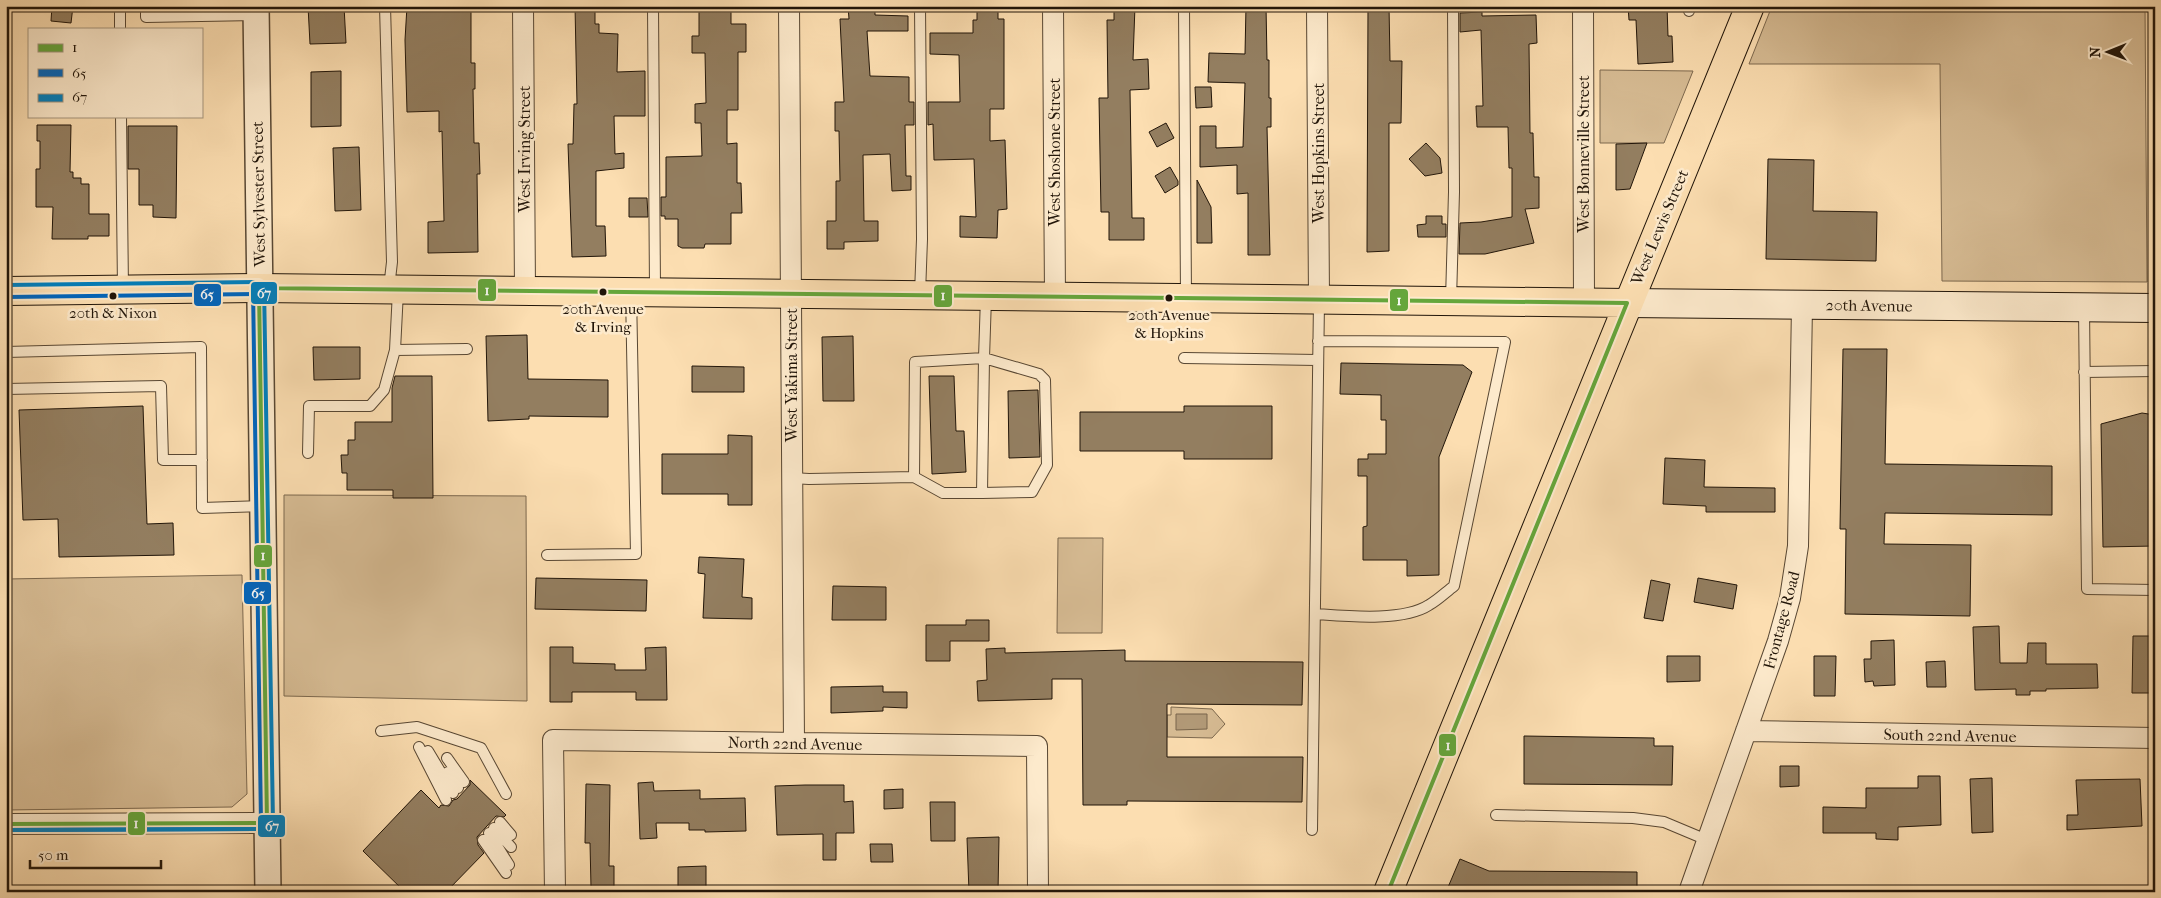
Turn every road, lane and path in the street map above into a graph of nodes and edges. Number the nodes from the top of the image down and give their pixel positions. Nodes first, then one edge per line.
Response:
1 (120, 6) edge
2 (146, 6) edge
3 (385, 6) edge
4 (523, 6) edge
5 (653, 6) edge
6 (789, 6) edge
7 (920, 6) edge
8 (1053, 6) edge
9 (1184, 6) edge
10 (1317, 6) edge
11 (1453, 6) edge
12 (1583, 6) edge
13 (1750, 6) edge
14 (256, 11) edge
15 (120, 28) edge
16 (121, 118) edge
17 (259, 288) junction
18 (124, 290) junction
19 (393, 290) junction
20 (6, 291) edge
21 (525, 291) junction
22 (643, 292) junction
23 (791, 294) junction
24 (920, 295) junction
25 (986, 296) junction
26 (1055, 297) junction
27 (1186, 298) junction
28 (1319, 300) junction
29 (1451, 301) junction
30 (1584, 302) junction
31 (1627, 303) junction
32 (1802, 305) junction
33 (2084, 308) junction
34 (2155, 308) edge
35 (1318, 341) junction
36 (467, 349) dead end
37 (395, 350) junction
38 (6, 352) edge
39 (984, 358) junction
40 (1184, 358) dead end
41 (1317, 360) junction
42 (2155, 371) edge
43 (2084, 372) junction
44 (6, 389) edge
45 (308, 452) dead end
46 (202, 460) junction
47 (914, 477) junction
48 (792, 478) junction
49 (982, 493) junction
50 (263, 506) junction
51 (547, 555) dead end
52 (2155, 590) edge
53 (1315, 614) junction
54 (380, 731) dead end
55 (1746, 731) junction
56 (2155, 738) edge
57 (794, 743) junction
58 (448, 758) dead end
59 (455, 791) junction
60 (506, 794) dead end
61 (1496, 815) dead end
62 (267, 823) junction
63 (6, 824) edge
64 (1312, 830) dead end
65 (491, 831) junction
66 (511, 835) dead end
67 (1707, 840) junction
68 (510, 847) dead end
69 (507, 869) dead end
70 (268, 892) edge
71 (555, 892) edge
72 (1038, 892) edge
73 (1388, 892) edge
74 (1689, 892) edge

1 - 15 lane
2 - 14 lane
3 - 19 lane
4 - 21 street, West Irving Street
5 - 22 lane
6 - 23 street, West Yakima Street
7 - 24 lane
8 - 26 street, West Shoshone Street
9 - 27 lane
10 - 28 street, West Hopkins Street
11 - 29 lane
12 - 30 street, West Bonneville Street
13 - 31 main road, West Lewis Street
14 - 17 street, West Sylvester Street
16 - 18 lane
17 - 18 main road, 20th Avenue
17 - 19 main road, 20th Avenue
17 - 50 street, West Sylvester Street
18 - 20 main road, 20th Avenue
19 - 21 main road, 20th Avenue
19 - 37 lane
21 - 22 main road, 20th Avenue
22 - 23 main road, 20th Avenue
22 - 51 lane
23 - 24 main road, 20th Avenue
23 - 48 street, West Yakima Street
24 - 25 main road, 20th Avenue
25 - 26 main road, 20th Avenue
25 - 39 lane
26 - 27 main road, 20th Avenue
27 - 28 main road, 20th Avenue
28 - 29 main road, 20th Avenue
28 - 35 lane
29 - 30 main road, 20th Avenue
30 - 31 main road, 20th Avenue
31 - 32 main road, 20th Avenue
31 - 73 main road, West Lewis Street
32 - 33 main road, 20th Avenue
32 - 55 street, Frontage Road
33 - 34 main road, 20th Avenue
33 - 43 lane
35 - 41 lane
35 - 53 lane
36 - 37 lane
37 - 45 lane
38 - 46 lane
39 - 47 lane
39 - 49 lane
39 - 49 lane
40 - 41 lane
41 - 53 lane
42 - 43 lane
43 - 52 lane
44 - 46 lane
46 - 50 lane
47 - 48 lane
47 - 49 lane
48 - 57 street, West Yakima Street
50 - 62 street, West Sylvester Street
53 - 64 lane
54 - 60 lane
55 - 56 street, South 22nd Avenue
55 - 67 street, Frontage Road
57 - 71 street, North 22nd Avenue
57 - 72 street, North 22nd Avenue
58 - 59 lane
59 - 59 lane
61 - 67 lane
62 - 63 street
62 - 70 street, West Sylvester Street
65 - 66 lane
65 - 68 lane
65 - 69 lane
67 - 74 street, Frontage Road

